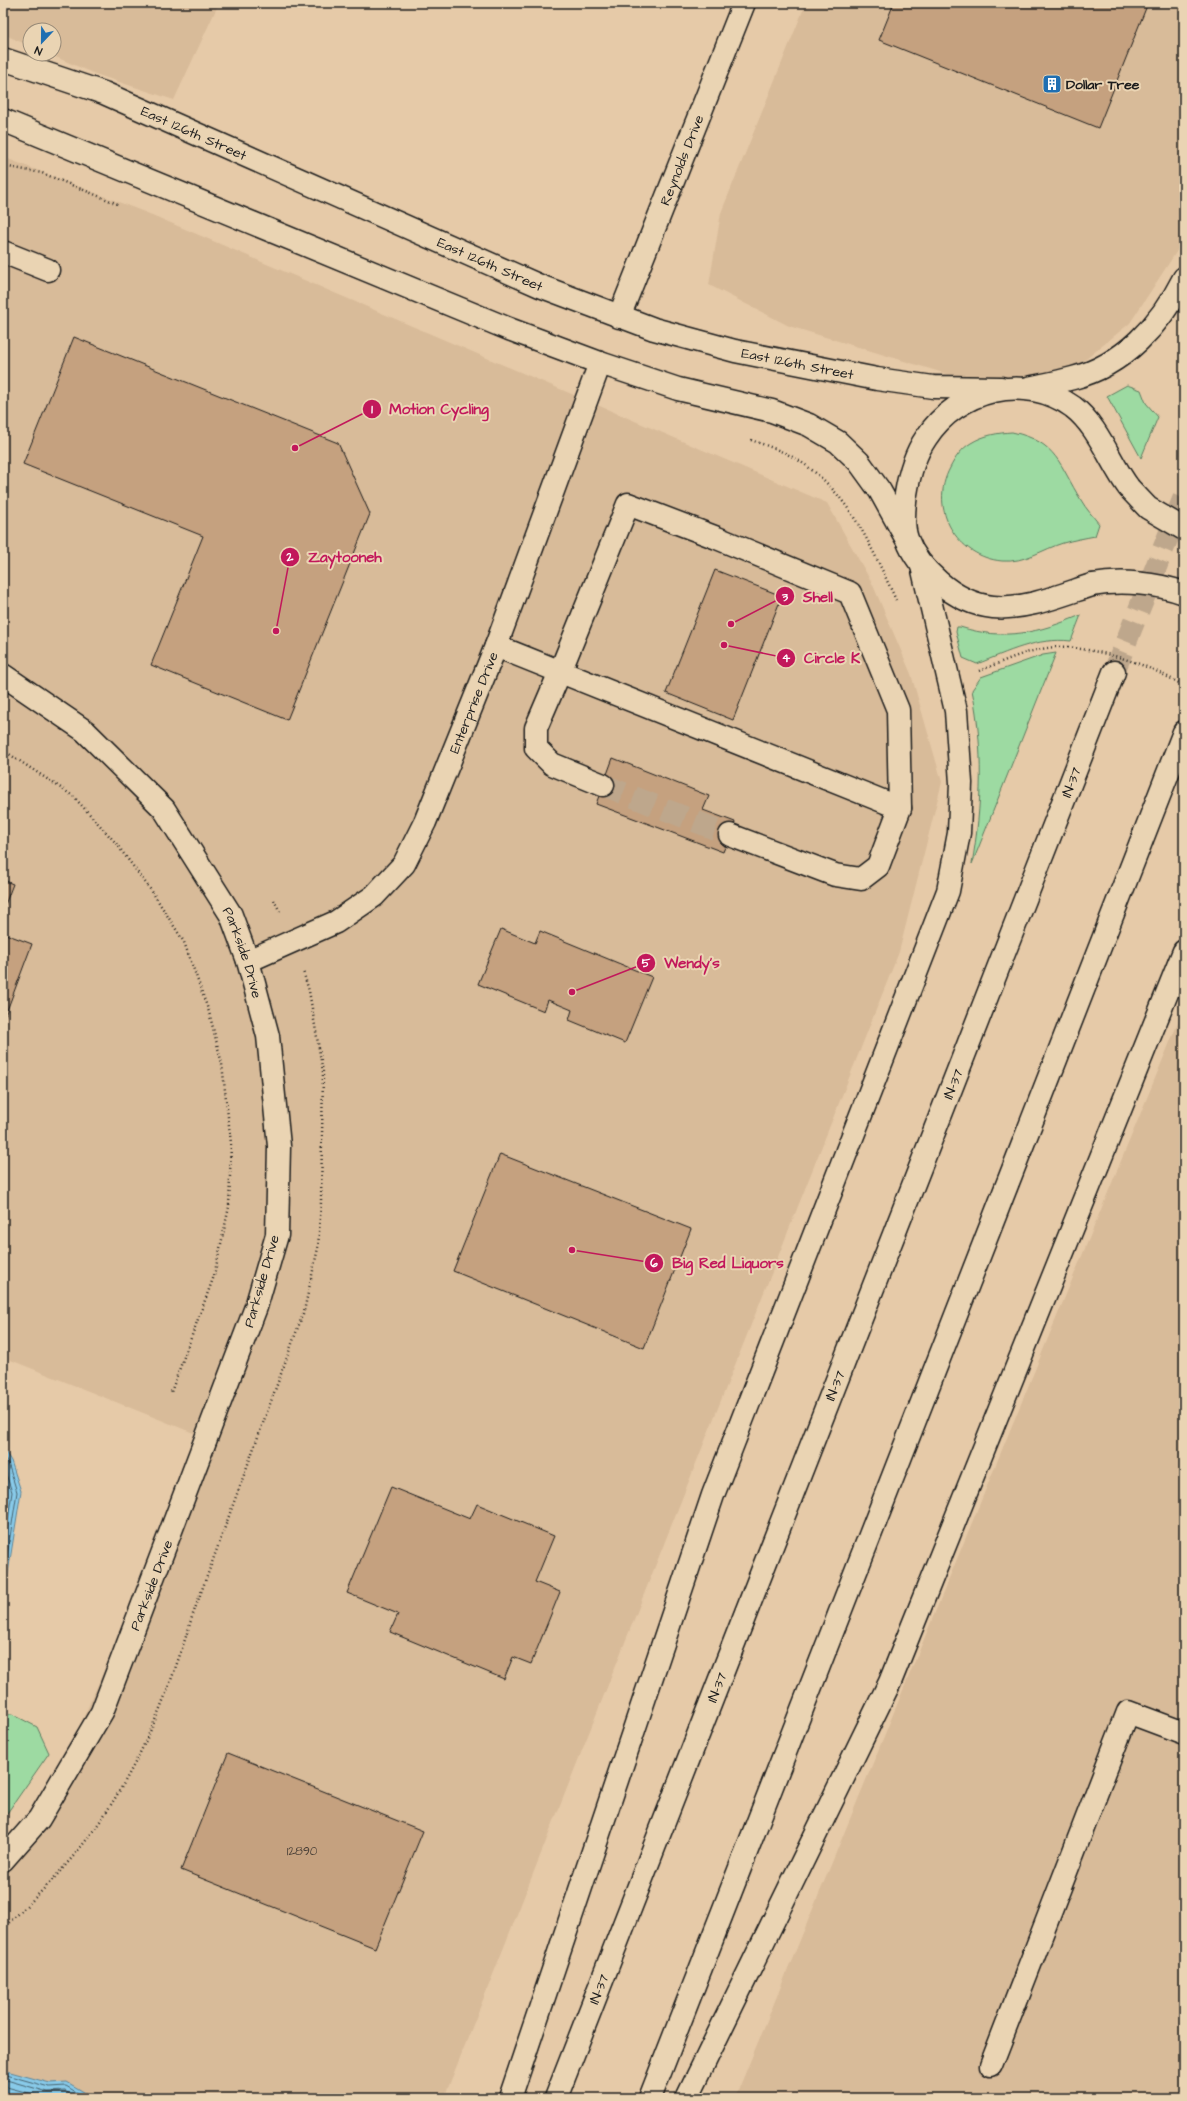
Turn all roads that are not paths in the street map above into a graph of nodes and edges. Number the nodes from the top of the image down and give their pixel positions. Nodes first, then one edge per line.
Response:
1 (744, 3) edge
2 (3, 59) edge
3 (3, 120) edge
4 (3, 252) edge
5 (48, 270) dead end
6 (1184, 278) edge
7 (619, 317) junction
8 (600, 363) junction
9 (1001, 388) junction
10 (1028, 388) junction
11 (1184, 529) edge
12 (906, 538) junction
13 (922, 566) junction
14 (1184, 593) edge
15 (496, 646) junction
16 (560, 672) junction
17 (1114, 672) tunnel mouth
18 (3, 675) edge
19 (1184, 732) edge
20 (603, 785) tunnel mouth
21 (900, 808) junction
22 (730, 834) tunnel mouth
23 (1184, 951) edge
24 (248, 961) junction
25 (1184, 1733) edge
26 (3, 1860) edge
27 (991, 2065) dead end
28 (510, 2098) edge
29 (556, 2098) edge
30 (650, 2098) edge
31 (687, 2098) edge

1 - 7 main road, Reynolds Drive
2 - 7 main road, East 126th Street
3 - 8 main road
4 - 5 main road
6 - 10 main road
7 - 9 main road, East 126th Street
8 - 12 main road
8 - 15 main road, Enterprise Drive
9 - 10 main road, East 126th Street
9 - 12 main road
10 - 11 main road, bridge
12 - 13 main road
13 - 14 main road, bridge
13 - 28 main road
15 - 16 main road
15 - 24 main road, Enterprise Drive
16 - 20 main road
16 - 21 main road
16 - 21 main road
17 - 29 main road, IN-37
18 - 24 main road, Parkside Drive
19 - 30 main road
21 - 22 main road
23 - 31 main road
24 - 26 main road, Parkside Drive
25 - 27 main road

